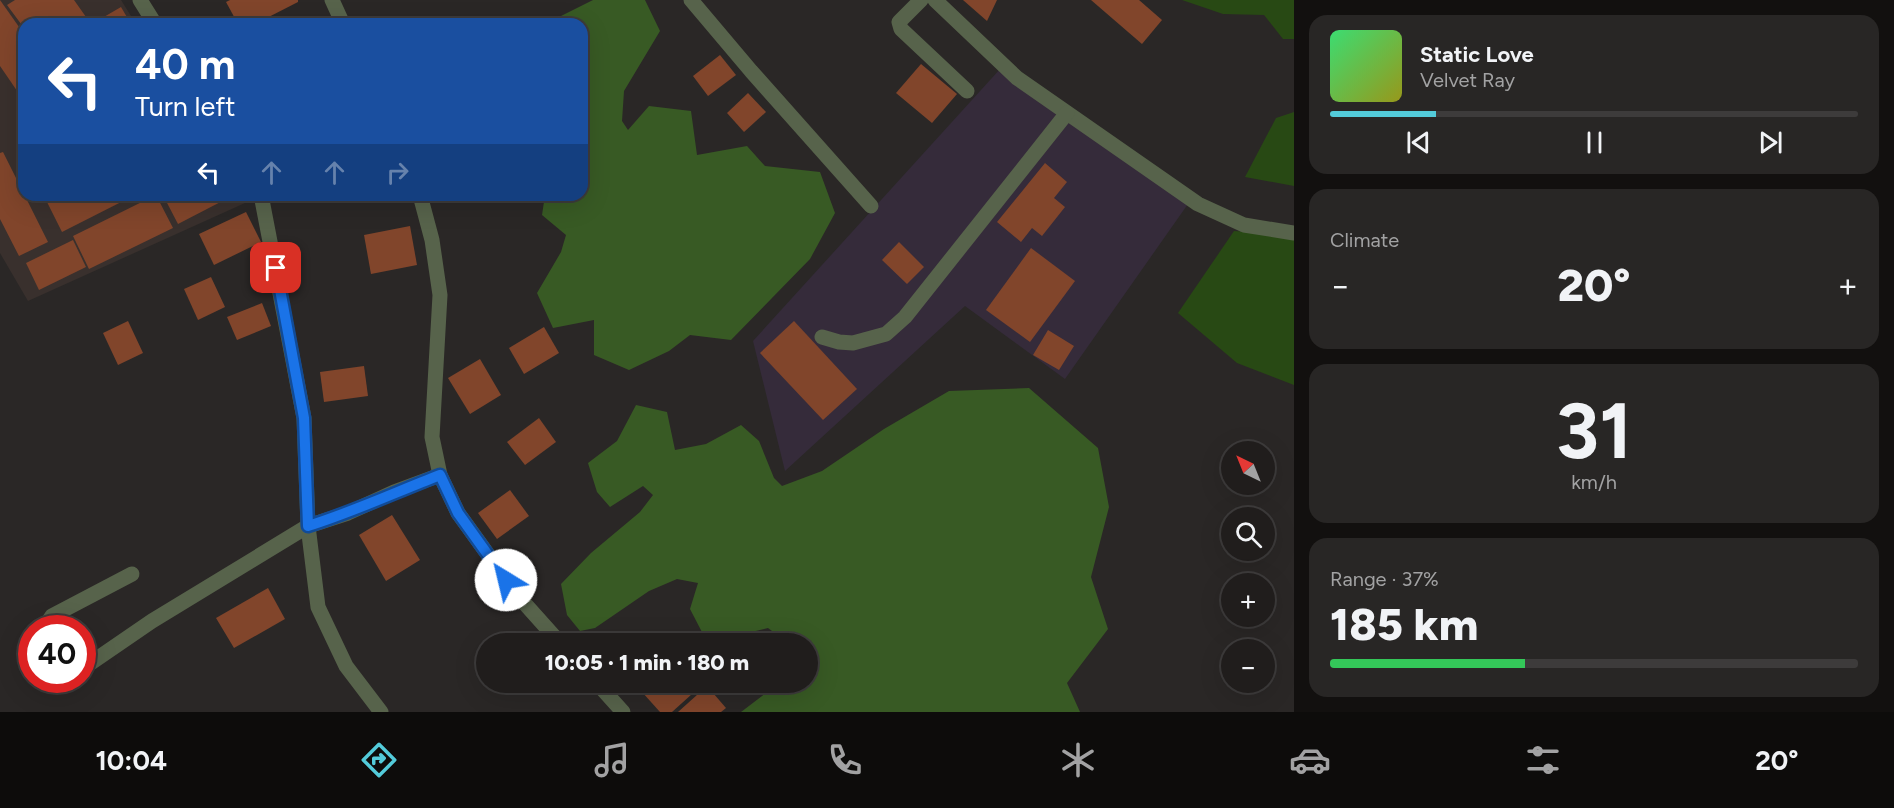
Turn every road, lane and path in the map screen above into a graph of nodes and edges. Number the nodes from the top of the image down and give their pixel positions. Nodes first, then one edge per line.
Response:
1 (140, 0) edge
2 (332, 0) edge
3 (691, 0) edge
4 (921, 0) edge
5 (934, 0) edge
6 (151, 18) edge
7 (340, 18) edge
8 (967, 91) dead end
9 (1067, 113) junction
10 (262, 201) edge
11 (422, 201) edge
12 (872, 206) dead end
13 (1294, 233) edge
14 (822, 337) dead end
15 (440, 475) junction
16 (308, 526) junction
17 (132, 574) dead end
18 (54, 615) edge
19 (551, 633) edge
20 (96, 660) edge
21 (606, 693) edge
22 (381, 712) edge
23 (624, 712) edge

1 - 6 street
2 - 7 street
3 - 12 street
4 - 8 street
5 - 9 street
9 - 13 street
9 - 14 street
10 - 16 street
11 - 15 street
15 - 16 street
15 - 19 street
16 - 20 street
16 - 22 street
17 - 18 street
21 - 23 street

